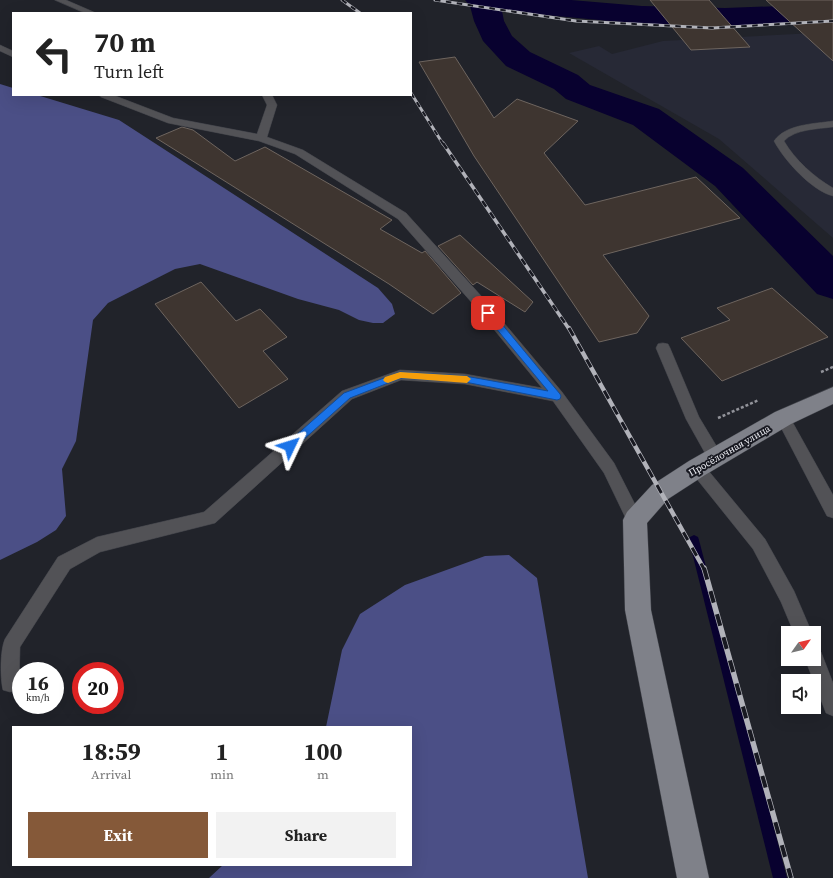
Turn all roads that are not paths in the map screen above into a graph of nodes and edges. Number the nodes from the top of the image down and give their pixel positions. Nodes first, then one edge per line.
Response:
1 (59, 0) edge
2 (89, 12) edge
3 (0, 48) edge
4 (12, 54) edge
5 (107, 96) edge
6 (268, 96) edge
7 (833, 124) edge
8 (261, 138) junction
9 (833, 193) edge
10 (663, 348) dead end
11 (833, 395) edge
12 (557, 396) junction
13 (783, 418) junction
14 (715, 457) junction
15 (696, 468) junction
16 (833, 511) edge
17 (635, 520) junction
18 (800, 626) edge
19 (817, 666) edge
20 (10, 683) dead end
21 (833, 706) edge
22 (693, 878) edge

1 - 2 lane
3 - 4 lane
5 - 8 lane
6 - 8 lane
7 - 9 lane
8 - 12 lane
10 - 14 lane
11 - 13 main road, Просёлочная улица
12 - 17 lane
12 - 20 lane
13 - 14 main road, Просёлочная улица
13 - 16 lane
14 - 15 main road, Просёлочная улица
15 - 17 main road, Просёлочная улица
15 - 18 lane
17 - 22 main road
19 - 21 lane

